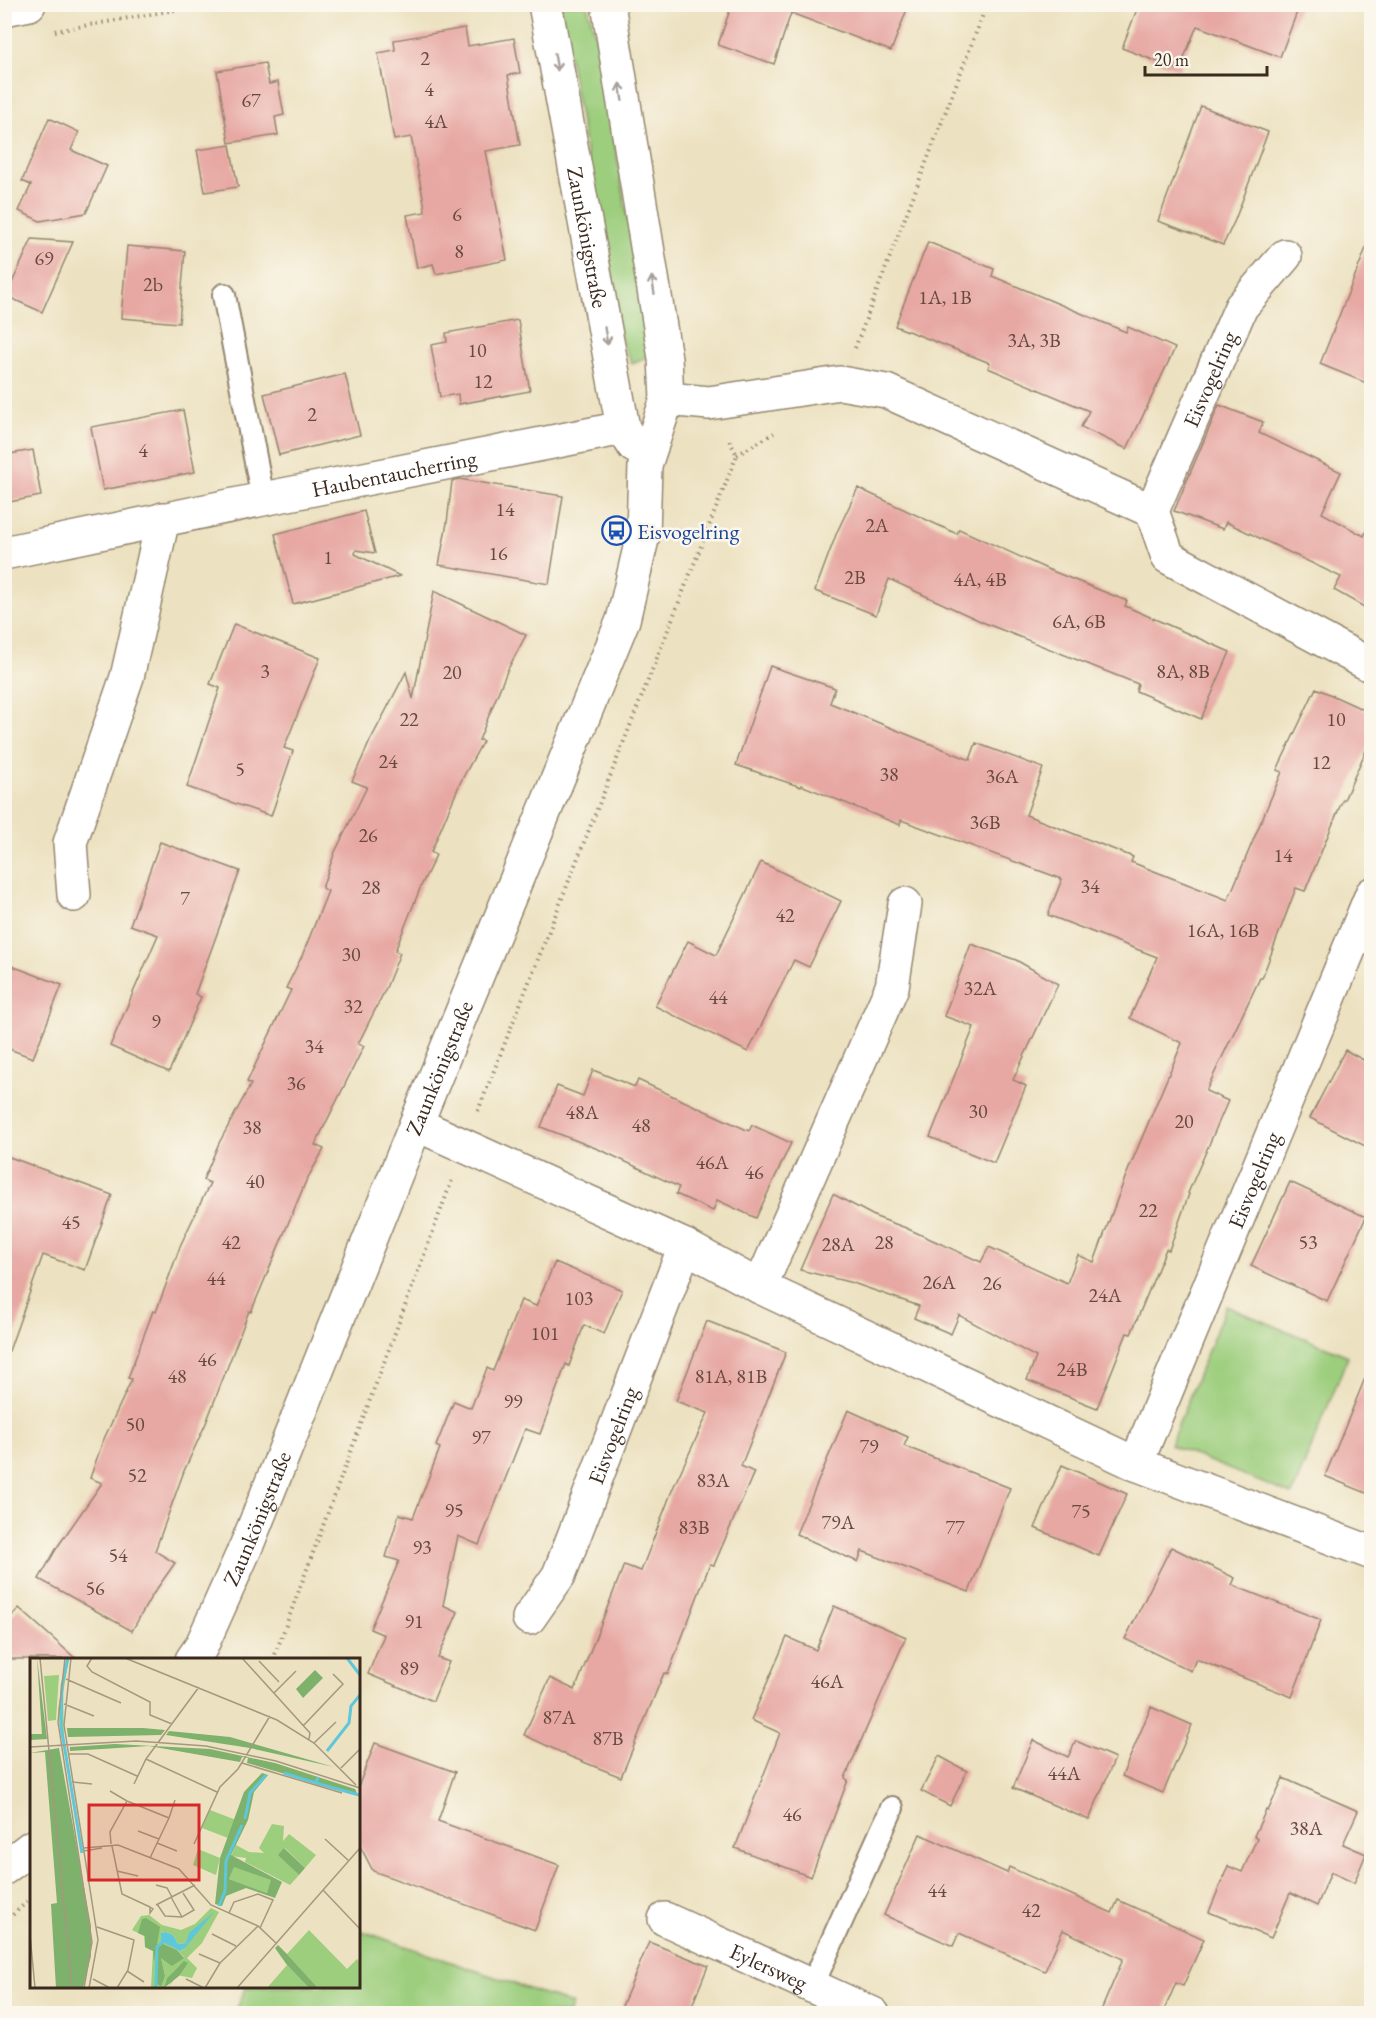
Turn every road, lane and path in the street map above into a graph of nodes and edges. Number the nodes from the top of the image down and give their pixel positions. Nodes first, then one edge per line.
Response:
1 (29, 4) edge
2 (208, 4) edge
3 (545, 4) edge
4 (608, 4) edge
5 (987, 4) edge
6 (4, 9) edge
7 (49, 32) dead end
8 (1285, 256) dead end
9 (224, 295) dead end
10 (840, 383) junction
11 (667, 399) junction
12 (709, 403) junction
13 (623, 428) junction
14 (645, 465) junction
15 (263, 499) junction
16 (1152, 511) junction
17 (163, 519) junction
18 (4, 554) edge
19 (1371, 666) edge
20 (1371, 894) edge
21 (74, 895) dead end
22 (905, 904) dead end
23 (416, 1124) junction
24 (465, 1145) junction
25 (685, 1246) junction
26 (760, 1287) junction
27 (1136, 1464) junction
28 (1371, 1553) edge
29 (529, 1618) dead end
30 (193, 1658) edge
31 (273, 1658) edge
32 (892, 1808) dead end
33 (30, 1848) edge
34 (4, 1868) edge
35 (30, 1899) edge
36 (665, 1919) dead end
37 (4, 1923) edge
38 (812, 1986) junction
39 (867, 2012) edge

1 - 6 street
2 - 7 path
3 -> 13 street, Zaunkönigstraße
11 -> 4 street, Zaunkönigstraße
5 - 10 path
8 - 16 street, Eisvogelring
9 - 15 lane
10 - 12 street
10 - 16 street
11 - 12 street
11 - 14 street, Zaunkönigstraße
12 - 24 path
13 - 14 street, Zaunkönigstraße
13 - 15 street, Haubentaucherring
14 - 23 street, Zaunkönigstraße
15 - 17 street, Haubentaucherring
16 - 19 street
17 - 18 street, Haubentaucherring
17 - 21 street
20 - 27 street, Eisvogelring
22 - 26 street
23 - 24 street
23 - 30 street, Zaunkönigstraße
24 - 25 street
24 - 31 path
25 - 26 street
25 - 29 street, Eisvogelring
26 - 27 street
27 - 28 street
32 - 38 lane
33 - 34 street
35 - 37 path
36 - 38 street, Eylersweg
38 - 39 street, Eylersweg

